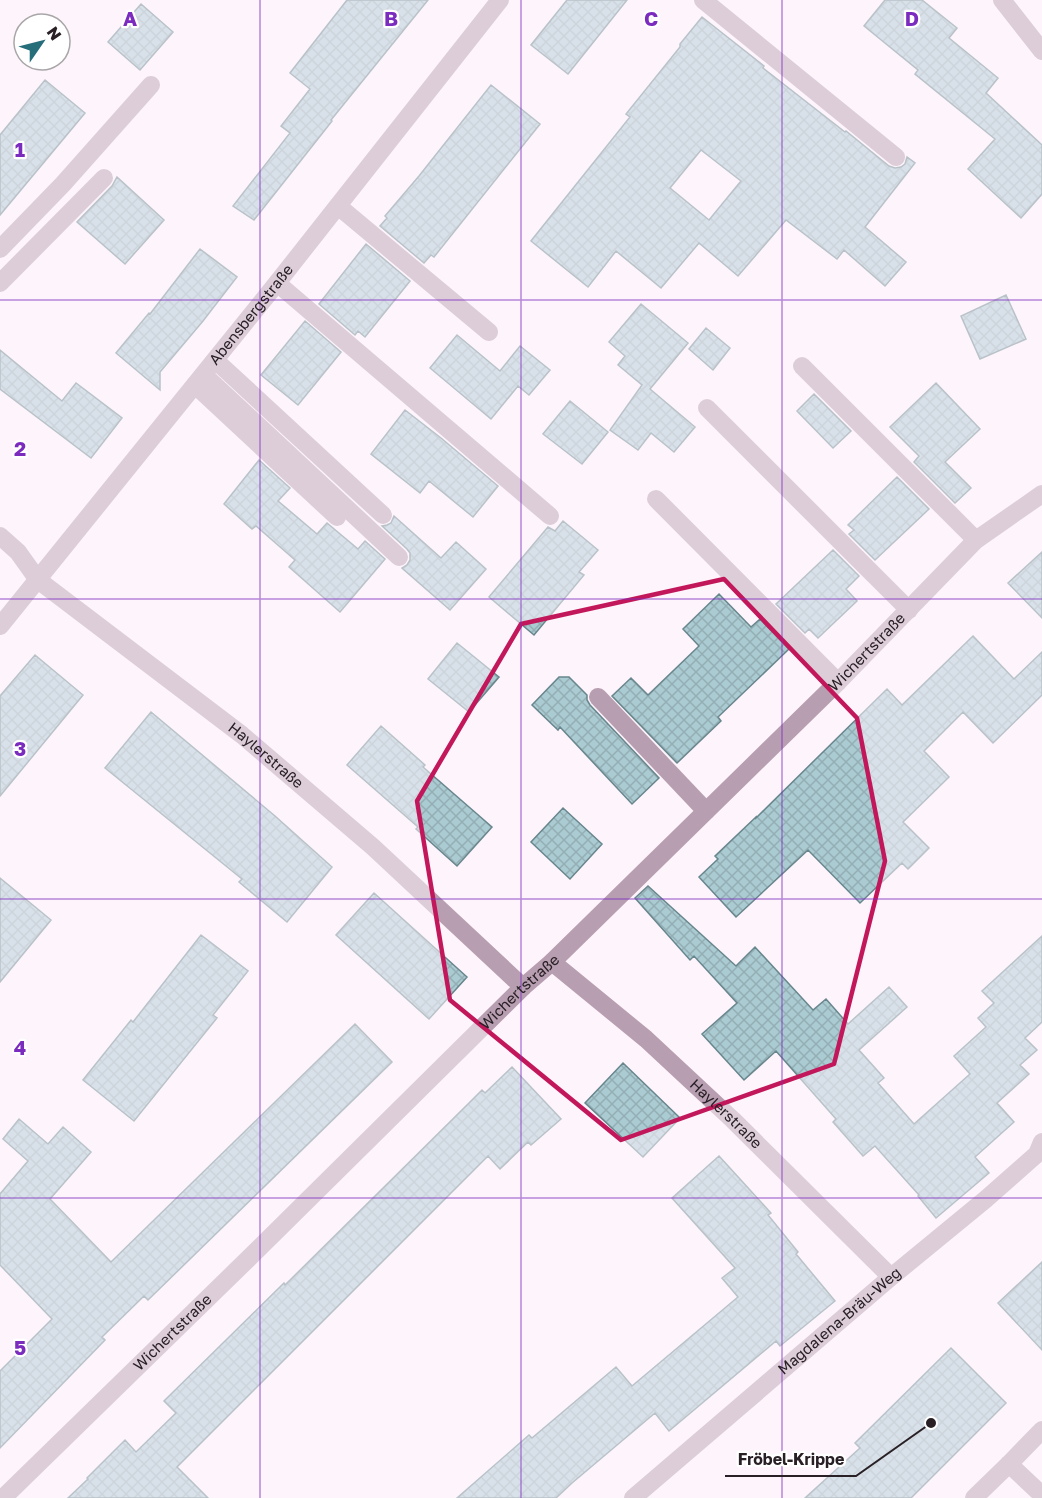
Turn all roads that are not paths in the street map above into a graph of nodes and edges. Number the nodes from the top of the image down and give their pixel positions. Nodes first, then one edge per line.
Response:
1 (500, 0) edge
2 (703, 0) edge
3 (1002, 0) edge
4 (1042, 51) edge
5 (151, 85) dead end
6 (896, 157) dead end
7 (104, 178) dead end
8 (338, 206) junction
9 (0, 249) edge
10 (0, 283) edge
11 (277, 283) junction
12 (489, 332) dead end
13 (215, 360) junction
14 (802, 366) dead end
15 (199, 380) junction
16 (707, 408) dead end
17 (1042, 494) edge
18 (656, 498) dead end
19 (383, 515) dead end
20 (550, 516) dead end
21 (337, 517) dead end
22 (0, 536) edge
23 (976, 540) junction
24 (399, 557) dead end
25 (38, 580) junction
26 (909, 610) junction
27 (0, 626) edge
28 (838, 682) junction
29 (598, 697) dead end
30 (706, 811) junction
31 (552, 962) junction
32 (523, 987) junction
33 (1042, 1142) edge
34 (891, 1277) junction
35 (1042, 1430) edge
36 (1009, 1464) junction
37 (1042, 1495) edge
38 (3, 1498) edge
39 (633, 1498) edge
40 (974, 1498) edge

1 - 8 street, Abensbergstraße
2 - 6 street
3 - 4 street
5 - 9 street
7 - 10 street
8 - 11 street, Abensbergstraße
8 - 12 street
11 - 13 street, Abensbergstraße
11 - 20 street
13 - 15 street, Abensbergstraße
13 - 19 street
14 - 23 street
15 - 21 street
15 - 24 street
15 - 25 street, Abensbergstraße
16 - 26 street
17 - 23 street, Wichertstraße
18 - 28 street
22 - 25 street, Haylerstraße
23 - 26 street, Wichertstraße
25 - 27 street, Abensbergstraße
25 - 32 street, Haylerstraße
26 - 28 street, Wichertstraße
28 - 30 street, Wichertstraße
29 - 30 street
30 - 31 street, Wichertstraße
31 - 32 street, Wichertstraße
31 - 34 street, Haylerstraße
32 - 38 street, Wichertstraße
33 - 34 street, Magdalena-Bräu-Weg
34 - 39 street, Magdalena-Bräu-Weg
35 - 36 street
36 - 37 street
36 - 40 street

